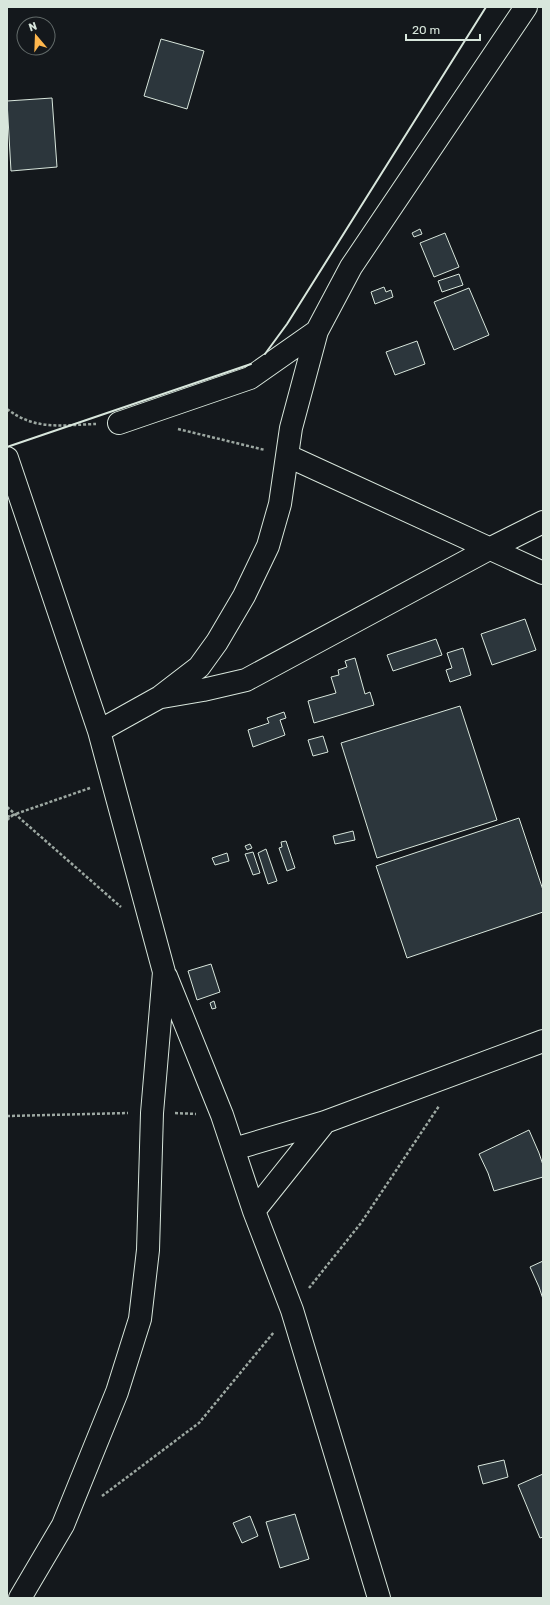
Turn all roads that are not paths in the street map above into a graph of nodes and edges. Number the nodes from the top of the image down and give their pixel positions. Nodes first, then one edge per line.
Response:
1 (526, 7) edge
2 (317, 330) junction
3 (119, 423) dead end
4 (288, 456) junction
5 (7, 458) edge
6 (543, 522) edge
7 (489, 548) junction
8 (543, 573) edge
9 (160, 697) junction
10 (99, 731) junction
11 (164, 972) junction
12 (543, 1041) edge
13 (325, 1122) junction
14 (234, 1149) junction
15 (254, 1211) junction
16 (20, 1598) edge
17 (379, 1598) edge

1 - 2 street
2 - 3 street
2 - 4 street
4 - 7 street
4 - 9 street
5 - 10 street
6 - 7 street
7 - 8 street
7 - 9 street
9 - 10 street
10 - 11 street
11 - 14 street
11 - 16 street
12 - 13 street
13 - 14 street
13 - 15 street
14 - 15 street
15 - 17 street

